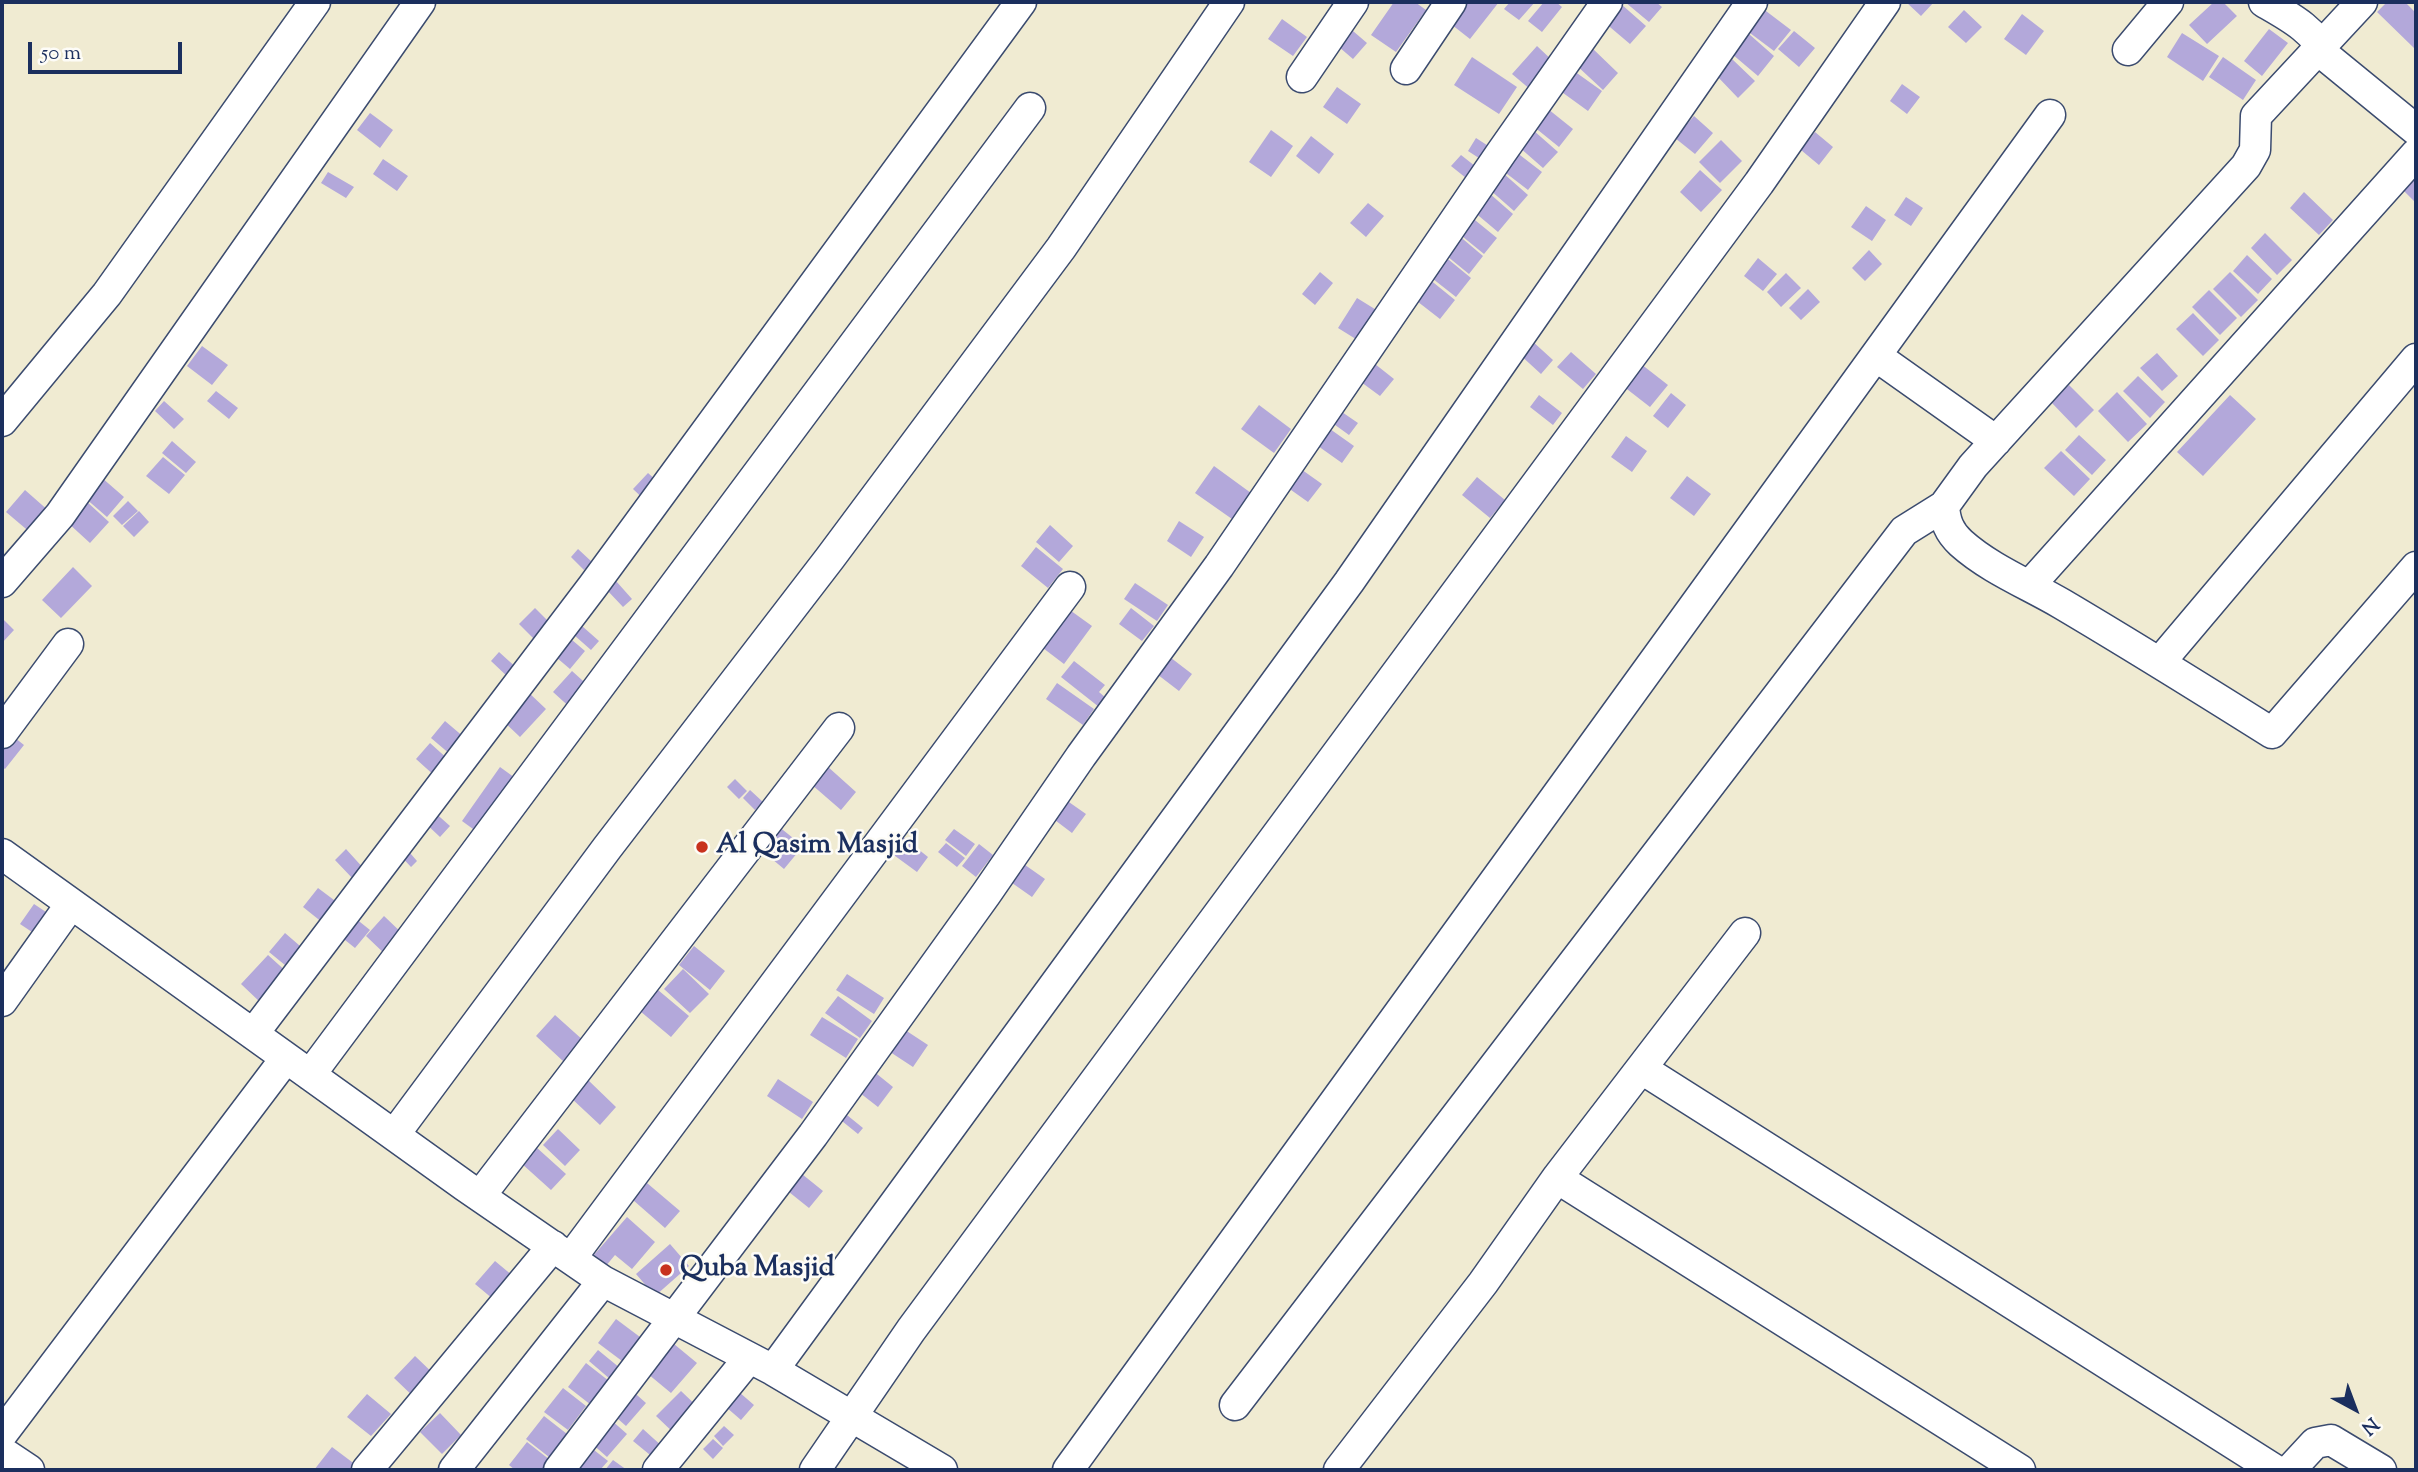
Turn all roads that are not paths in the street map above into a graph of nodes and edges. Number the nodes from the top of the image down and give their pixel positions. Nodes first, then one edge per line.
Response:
1 (315, 2) edge
2 (420, 2) edge
3 (1021, 2) edge
4 (1229, 2) edge
5 (1353, 2) edge
6 (1451, 2) edge
7 (1607, 2) edge
8 (1752, 2) edge
9 (1885, 2) edge
10 (2168, 2) edge
11 (2264, 2) edge
12 (2362, 2) edge
13 (2322, 45) junction
14 (2128, 50) dead end
15 (1406, 69) dead end
16 (1302, 77) dead end
17 (1030, 107) dead end
18 (2050, 115) dead end
19 (2416, 130) edge
20 (2416, 154) edge
21 (1876, 356) junction
22 (2416, 359) edge
23 (2, 421) edge
24 (1996, 441) junction
25 (1944, 506) junction
26 (2416, 567) edge
27 (2, 582) edge
28 (2030, 585) junction
29 (1070, 587) dead end
30 (68, 644) dead end
31 (2160, 662) junction
32 (839, 728) dead end
33 (2, 733) edge
34 (5, 864) edge
35 (71, 904) junction
36 (1745, 933) dead end
37 (2, 1000) edge
38 (253, 1034) junction
39 (286, 1058) junction
40 (1642, 1069) junction
41 (310, 1075) junction
42 (394, 1135) junction
43 (1557, 1178) junction
44 (480, 1196) junction
45 (562, 1252) junction
46 (603, 1281) junction
47 (673, 1318) junction
48 (761, 1364) junction
49 (1235, 1405) dead end
50 (852, 1417) junction
51 (2, 1434) edge
52 (2, 1452) edge
53 (29, 1470) edge
54 (367, 1470) edge
55 (454, 1470) edge
56 (559, 1470) edge
57 (658, 1470) edge
58 (815, 1470) edge
59 (942, 1470) edge
60 (1068, 1470) edge
61 (1339, 1470) edge
62 (2020, 1470) edge
63 (2275, 1470) edge
64 (2290, 1470) edge
65 (2381, 1470) edge

1 - 23 street
2 - 27 street
3 - 38 street
4 - 42 street
5 - 16 street
6 - 15 street
7 - 47 street
8 - 48 street
9 - 50 street
10 - 14 street
11 - 13 street
12 - 13 street
13 - 19 street
13 - 24 street
17 - 41 street
18 - 21 street
20 - 28 street
21 - 24 street
21 - 60 street
22 - 31 street
24 - 25 street
25 - 28 street
25 - 49 street
26 - 31 street
28 - 31 street
29 - 45 street
30 - 33 street
32 - 44 street
34 - 35 street
35 - 37 street
35 - 38 street
36 - 40 street
38 - 39 street
39 - 41 street
39 - 51 street
40 - 43 street
40 - 63 street
41 - 42 street
42 - 44 street
43 - 61 street
43 - 62 street
44 - 45 street
45 - 46 street
45 - 54 street
46 - 47 street
46 - 55 street
47 - 48 street
47 - 56 street
48 - 50 street
48 - 57 street
50 - 58 street
50 - 59 street
52 - 53 street
64 - 65 street

